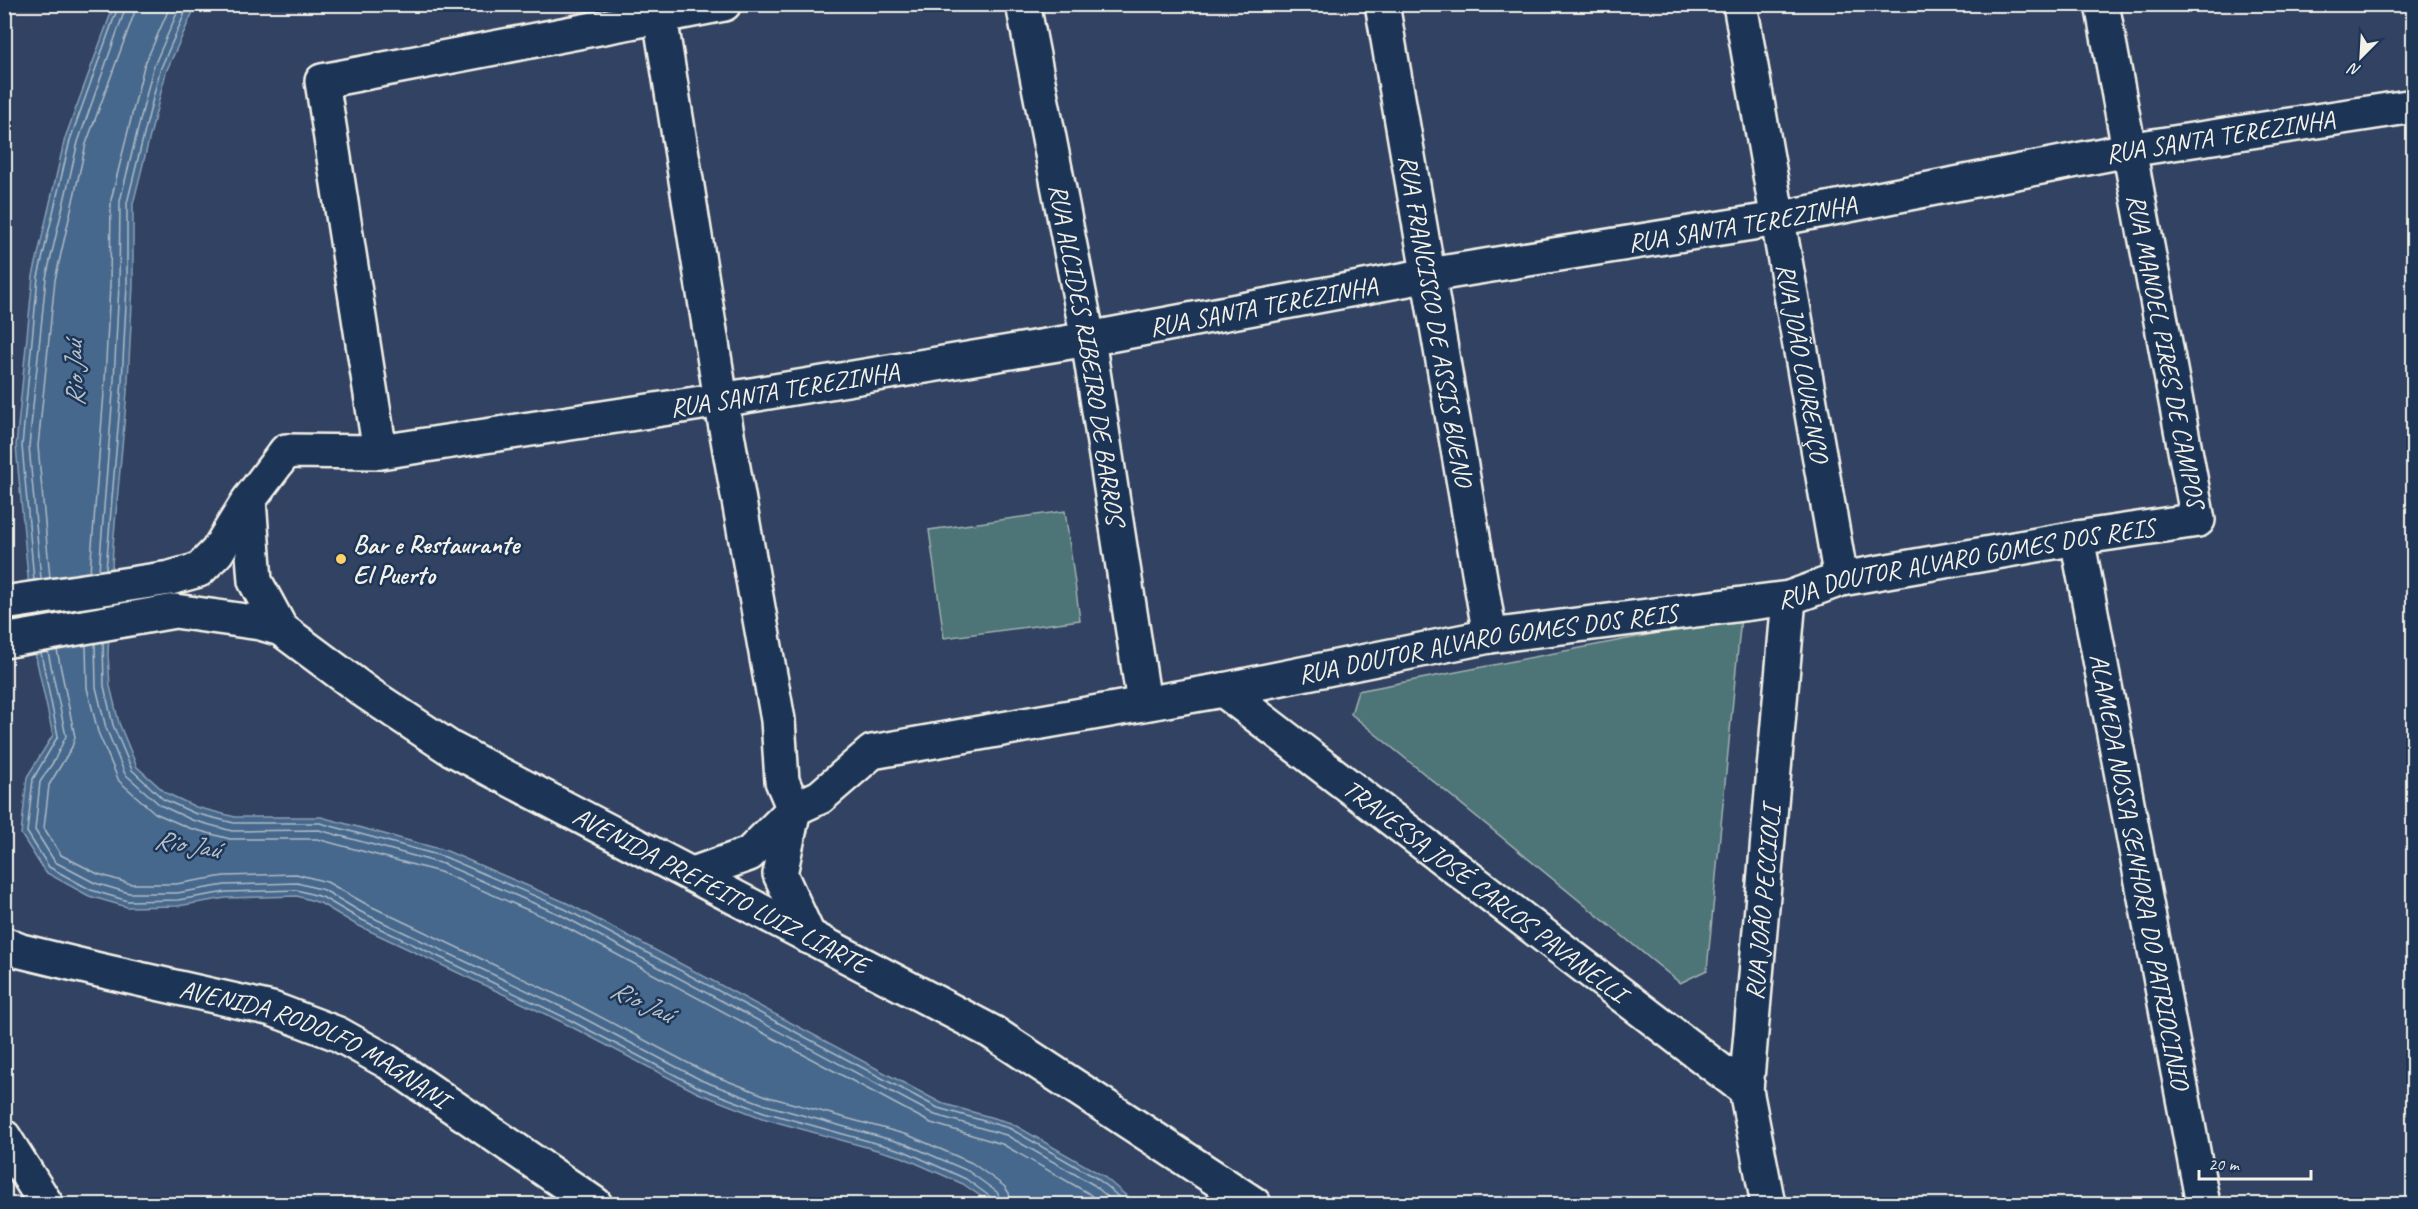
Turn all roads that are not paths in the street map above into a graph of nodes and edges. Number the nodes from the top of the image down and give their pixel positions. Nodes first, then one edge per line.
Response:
1 (724, 4) edge
2 (1023, 4) edge
3 (1382, 4) edge
4 (1740, 4) edge
5 (2102, 4) edge
6 (659, 10) edge
7 (2414, 106) edge
8 (2128, 150) junction
9 (1777, 219) junction
10 (1429, 275) junction
11 (1088, 339) junction
12 (721, 400) junction
13 (380, 452) junction
14 (249, 500) junction
15 (2198, 520) joint
16 (2077, 538) junction
17 (1841, 579) junction
18 (1789, 598) junction
19 (4, 603) edge
20 (281, 629) junction
21 (1490, 636) junction
22 (4, 641) edge
23 (1223, 690) junction
24 (1144, 703) junction
25 (794, 809) junction
26 (693, 874) junction
27 (809, 937) junction
28 (4, 944) edge
29 (1746, 1090) junction
30 (4, 1137) edge
31 (46, 1204) edge
32 (595, 1204) edge
33 (1254, 1204) edge
34 (1768, 1204) edge
35 (2203, 1204) edge

1 - 6 street
2 - 11 street, RUA ALCIDES RIBEIRO DE BARROS
3 - 10 street, RUA FRANCISCO DE ASSIS BUENO
4 - 9 street, RUA JOÃO LOURENÇO
5 - 8 street, RUA MANOEL PIRES DE CAMPOS
6 - 12 street
6 - 13 street
7 - 8 street, RUA SANTA TEREZINHA
8 - 9 street, RUA SANTA TEREZINHA
8 - 15 street, RUA MANOEL PIRES DE CAMPOS
9 - 10 street, RUA SANTA TEREZINHA
9 - 17 street, RUA JOÃO LOURENÇO
10 - 11 street, RUA SANTA TEREZINHA
10 - 21 street, RUA FRANCISCO DE ASSIS BUENO
11 - 12 street, RUA SANTA TEREZINHA
11 - 24 street, RUA ALCIDES RIBEIRO DE BARROS
12 - 13 street, RUA SANTA TEREZINHA
12 - 25 street
13 - 14 street, RUA SANTA TEREZINHA
14 - 19 street, RUA SANTA TEREZINHA
14 - 20 street
15 - 16 street, RUA DOUTOR ALVARO GOMES DOS REIS
16 - 17 street, RUA DOUTOR ALVARO GOMES DOS REIS
16 - 35 street, ALAMEDA NOSSA SENHORA DO PATRIOCINIO
17 - 18 street, RUA DOUTOR ALVARO GOMES DOS REIS
18 - 21 street, RUA DOUTOR ALVARO GOMES DOS REIS
18 - 29 street, RUA JOÃO PECCIOLI
20 - 22 street, AVENIDA PREFEITO LUIZ LIARTE
20 - 26 street, AVENIDA PREFEITO LUIZ LIARTE
21 - 23 street, RUA DOUTOR ALVARO GOMES DOS REIS
23 - 24 street, RUA DOUTOR ALVARO GOMES DOS REIS
23 - 29 street, TRAVESSA JOSÉ CARLOS PAVANELLI
24 - 25 street, RUA DOUTOR ALVARO GOMES DOS REIS
25 - 26 street, RUA DOUTOR ALVARO GOMES DOS REIS
25 - 27 street
26 - 27 street, AVENIDA PREFEITO LUIZ LIARTE
27 - 33 street, AVENIDA PREFEITO LUIZ LIARTE
28 - 32 street, AVENIDA RODOLFO MAGNANI
29 - 34 street, RUA JOÃO PECCIOLI
30 - 31 street

